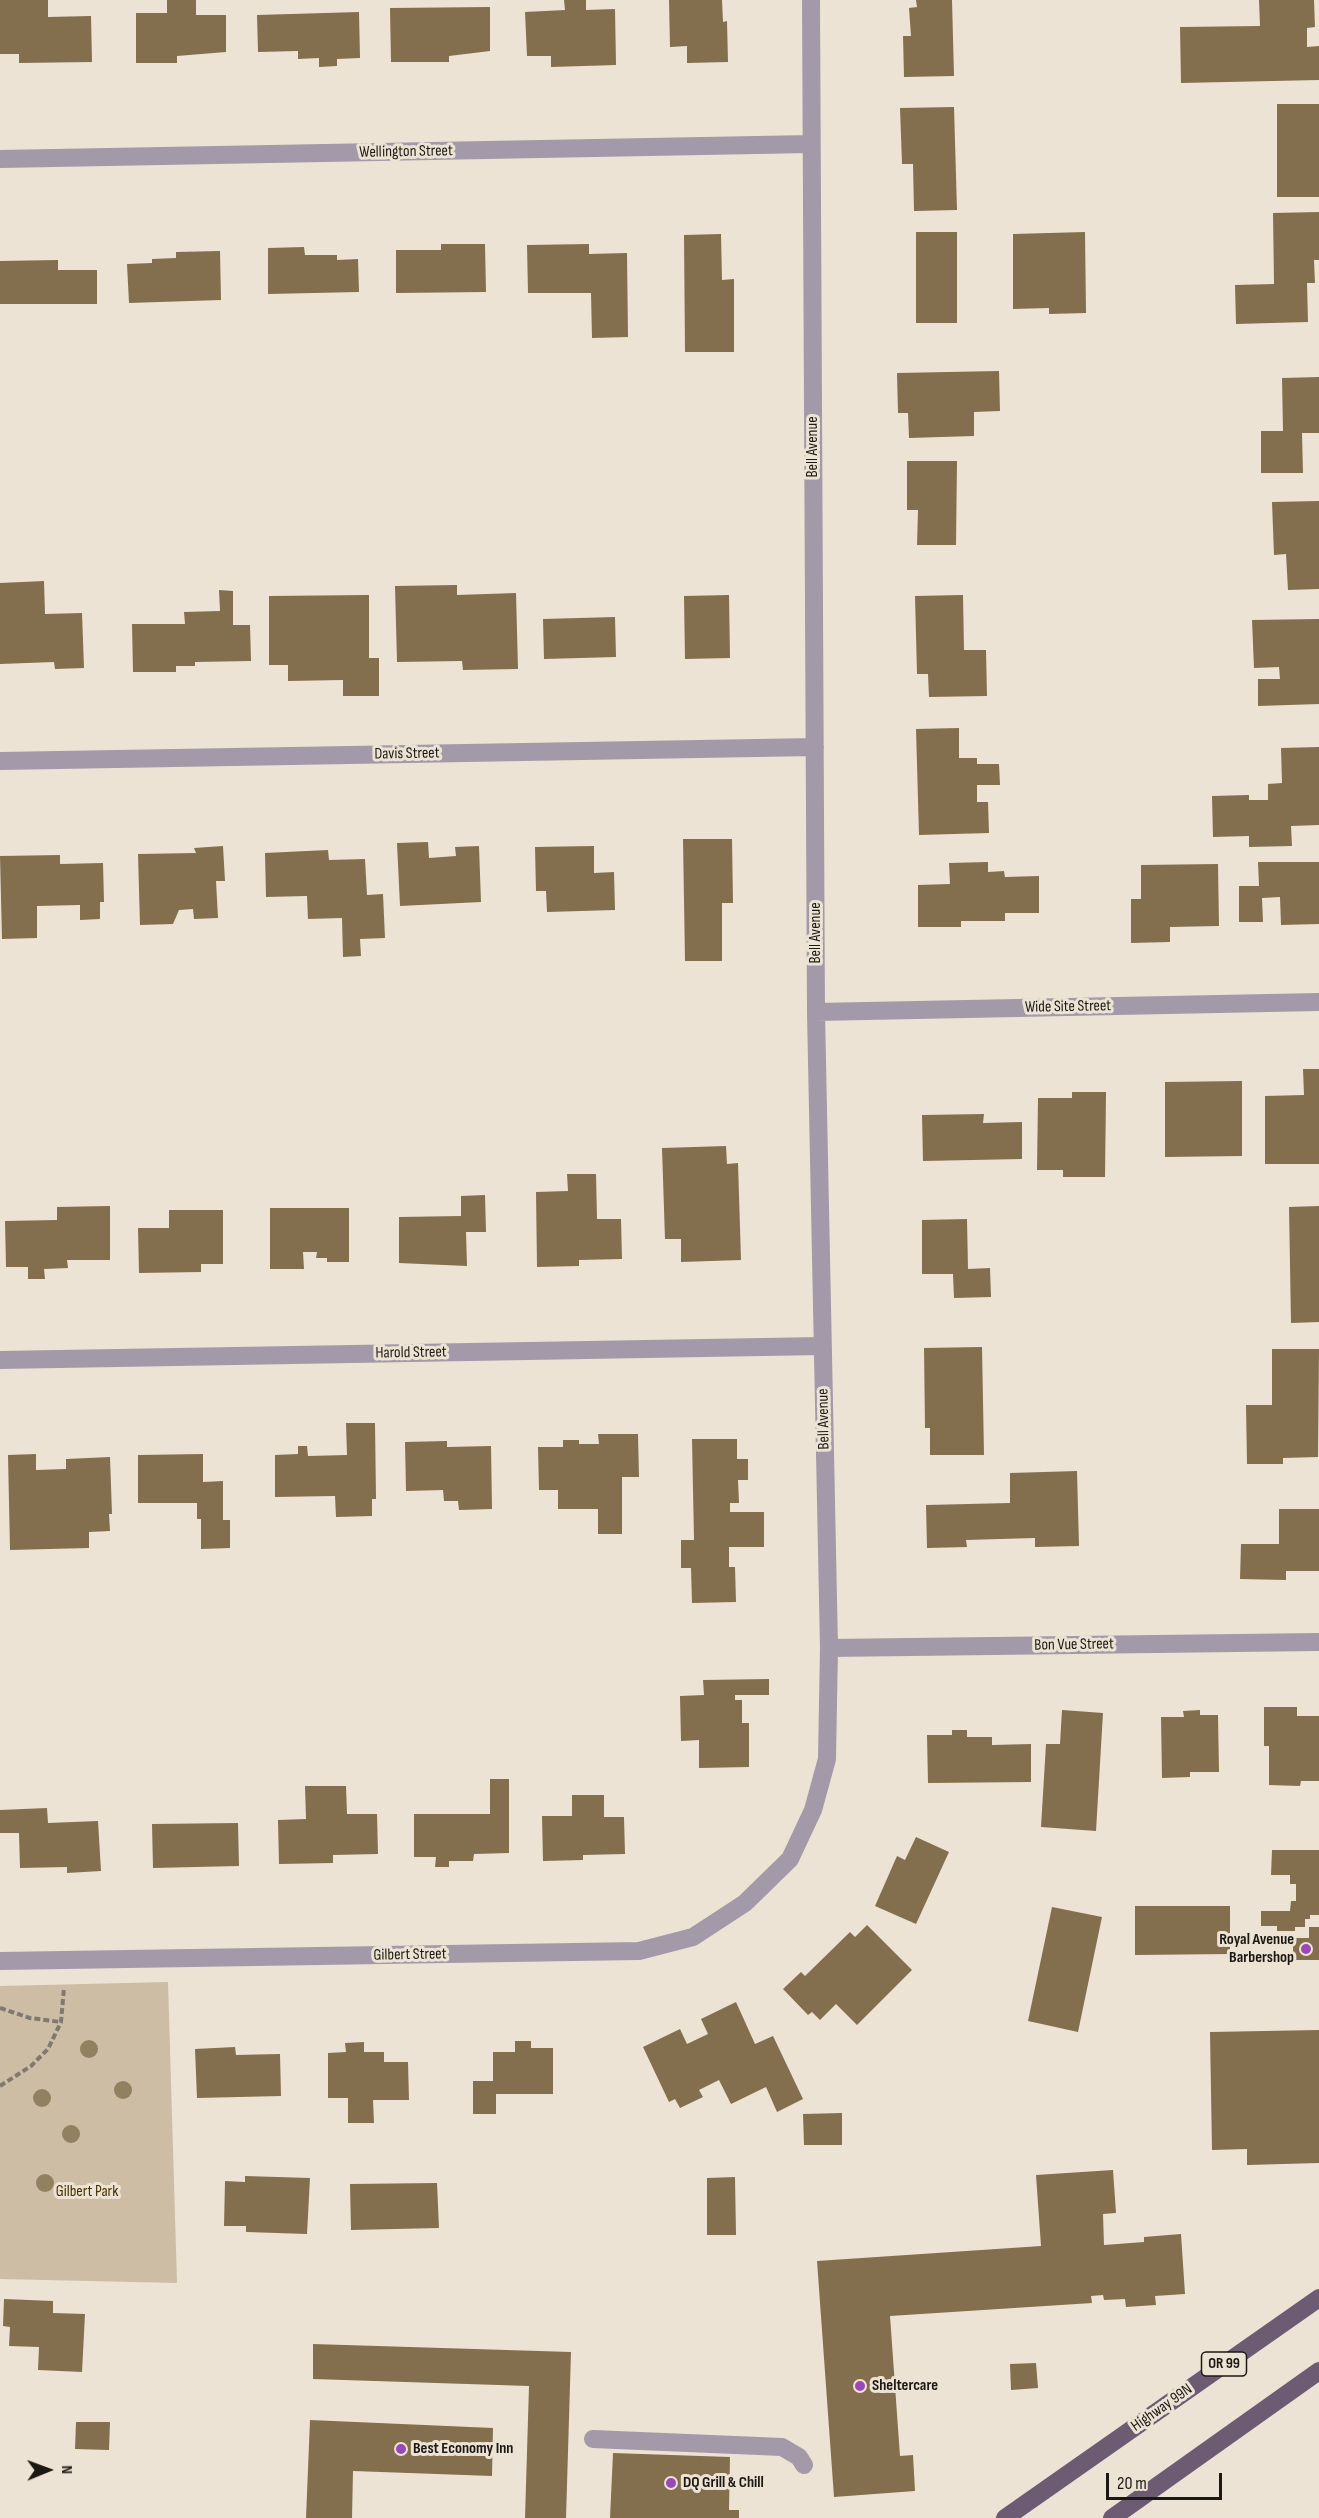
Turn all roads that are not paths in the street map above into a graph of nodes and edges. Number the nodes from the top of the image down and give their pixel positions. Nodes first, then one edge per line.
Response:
1 (811, 0) edge
2 (811, 144) junction
3 (0, 159) edge
4 (815, 747) junction
5 (0, 761) edge
6 (1319, 1002) edge
7 (816, 1012) junction
8 (822, 1346) junction
9 (0, 1360) edge
10 (1319, 1642) edge
11 (829, 1648) junction
12 (790, 1859) joint
13 (0, 1961) edge
14 (1319, 2298) edge
15 (1319, 2371) edge
16 (593, 2439) dead end
17 (804, 2465) dead end
18 (1005, 2518) edge
19 (1112, 2518) edge

1 - 2 street, Bell Avenue
2 - 3 street, Wellington Street
2 - 4 street, Bell Avenue
4 - 5 street, Davis Street
4 - 7 street, Bell Avenue
6 - 7 street, Wide Site Street
7 - 8 street, Bell Avenue
8 - 9 street, Harold Street
8 - 11 street, Bell Avenue
10 - 11 street, Bon Vue Street
11 - 12 street, Bell Avenue
12 - 13 street, Gilbert Street
14 - 18 main road, Highway 99N / OR 99
15 - 19 main road
16 - 17 street

